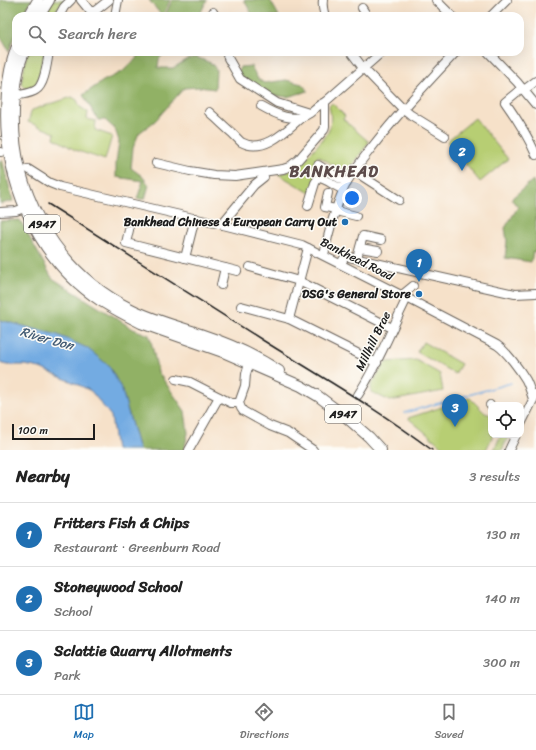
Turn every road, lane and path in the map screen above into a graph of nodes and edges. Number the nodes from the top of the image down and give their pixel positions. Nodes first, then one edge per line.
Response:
1 (38, 0) edge
2 (49, 0) edge
3 (71, 0) edge
4 (109, 0) edge
5 (118, 0) edge
6 (323, 0) edge
7 (436, 0) edge
8 (507, 0) edge
9 (84, 1) edge
10 (101, 6) junction
11 (362, 8) dead end
12 (31, 12) edge
13 (42, 12) edge
14 (61, 12) edge
15 (100, 12) edge
16 (116, 12) edge
17 (324, 12) edge
18 (364, 12) edge
19 (448, 12) edge
20 (495, 12) edge
21 (14, 56) edge
22 (23, 56) edge
23 (48, 56) edge
24 (227, 56) edge
25 (354, 56) edge
26 (378, 56) edge
27 (452, 56) edge
28 (492, 56) edge
29 (363, 68) junction
30 (536, 81) edge
31 (523, 89) junction
32 (15, 96) junction
33 (325, 102) junction
34 (536, 105) edge
35 (261, 106) dead end
36 (403, 109) junction
37 (209, 112) dead end
38 (306, 114) junction
39 (445, 136) dead end
40 (536, 155) edge
41 (156, 163) dead end
42 (318, 165) dead end
43 (28, 169) dead end
44 (354, 171) junction
45 (264, 177) dead end
46 (345, 186) junction
47 (328, 192) dead end
48 (399, 200) dead end
49 (28, 206) junction
50 (308, 206) dead end
51 (336, 210) junction
52 (0, 212) edge
53 (356, 216) dead end
54 (195, 218) junction
55 (223, 225) junction
56 (129, 230) dead end
57 (381, 240) dead end
58 (308, 248) junction
59 (360, 248) junction
60 (378, 251) dead end
61 (324, 256) junction
62 (185, 258) junction
63 (357, 258) junction
64 (341, 264) junction
65 (250, 267) dead end
66 (225, 268) junction
67 (237, 271) dead end
68 (300, 281) junction
69 (221, 285) dead end
70 (413, 286) dead end
71 (536, 293) edge
72 (405, 296) junction
73 (241, 306) dead end
74 (289, 319) junction
75 (392, 328) junction
76 (252, 360) junction
77 (377, 363) junction
78 (176, 379) dead end
79 (526, 380) junction
80 (536, 387) edge
81 (358, 395) dead end
82 (535, 395) edge
83 (219, 397) junction
84 (239, 404) junction
85 (524, 413) edge
86 (515, 438) edge
87 (189, 450) edge
88 (313, 450) edge
89 (381, 450) edge
90 (509, 450) edge

1 - 12 main road
2 - 13 main road
3 - 14 street
4 - 10 street
5 - 16 street
6 - 17 street
7 - 19 street
8 - 20 street
9 - 10 street
10 - 15 street
11 - 18 street
21 - 49 main road, A947
22 - 32 main road, A947
23 - 32 street
24 - 38 street
25 - 29 street
26 - 29 street
27 - 36 street
28 - 31 street
29 - 33 street
29 - 36 street
30 - 31 street
31 - 34 street
31 - 40 street
32 - 49 main road, A947
33 - 38 street
33 - 41 street
35 - 38 street
36 - 39 street
36 - 44 street
37 - 38 street
42 - 46 street
43 - 54 street, Bankhead Road
44 - 46 street
44 - 48 street
45 - 55 street
46 - 50 street
46 - 51 street
47 - 51 street
49 - 52 street
49 - 76 main road, A947
51 - 53 street
51 - 61 street
54 - 55 street, Bankhead Road
54 - 62 street
55 - 58 street, Bankhead Road
56 - 62 street
57 - 59 street
58 - 61 street, Bankhead Road
58 - 68 street
59 - 60 street
59 - 63 street
61 - 64 street, Bankhead Road
62 - 66 street
63 - 64 street
63 - 71 street
64 - 72 street, Bankhead Road
65 - 68 street
66 - 67 street
66 - 69 street
68 - 74 street
68 - 75 street
70 - 72 street
72 - 75 street, Millhill Brae
72 - 79 street, Bankhead Road
73 - 74 street
74 - 77 street
75 - 77 street, Millhill Brae
76 - 84 street
76 - 89 main road, A947
77 - 81 street, Millhill Brae
78 - 83 street
79 - 80 street, Bankhead Road
79 - 82 street, Bankhead Road
82 - 85 street
83 - 84 street
83 - 87 street
84 - 88 street
86 - 90 street

